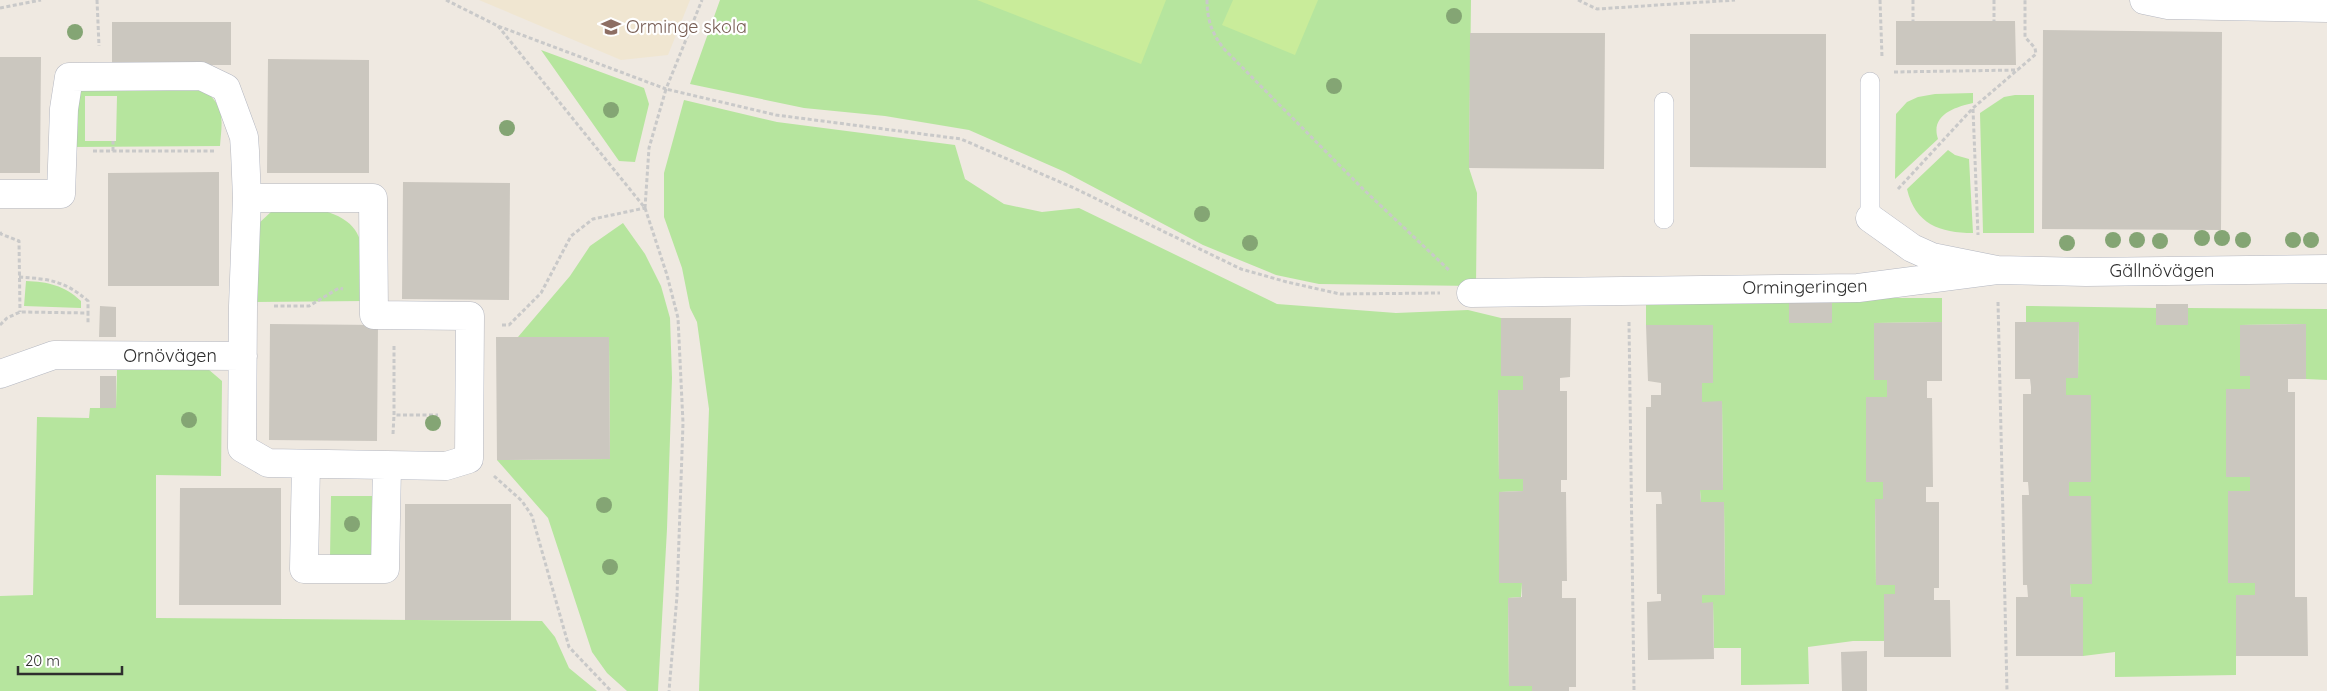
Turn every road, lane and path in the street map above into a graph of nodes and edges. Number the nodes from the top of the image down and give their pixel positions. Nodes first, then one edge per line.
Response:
1 (41, 0) edge
2 (97, 0) edge
3 (446, 0) edge
4 (702, 0) edge
5 (1207, 0) edge
6 (1578, 0) edge
7 (1735, 0) edge
8 (1880, 0) edge
9 (1913, 0) edge
10 (1994, 0) edge
11 (2025, 0) edge
12 (2144, 0) edge
13 (0, 8) edge
14 (2327, 8) edge
15 (1913, 20) dead end
16 (1994, 20) dead end
17 (498, 26) junction
18 (99, 29) dead end
19 (1882, 66) dead end
20 (2019, 70) junction
21 (1892, 72) dead end
22 (1870, 82) dead end
23 (666, 89) junction
24 (1664, 102) dead end
25 (1973, 108) junction
26 (113, 141) dead end
27 (63, 151) junction
28 (113, 151) junction
29 (245, 151) junction
30 (0, 194) edge
31 (1892, 195) dead end
32 (247, 198) junction
33 (644, 208) junction
34 (1870, 218) joint
35 (1664, 219) dead end
36 (0, 232) edge
37 (1978, 239) dead end
38 (2327, 269) edge
39 (1997, 270) junction
40 (19, 277) junction
41 (374, 289) junction
42 (1630, 290) junction
43 (1471, 293) junction
44 (243, 306) junction
45 (88, 314) dead end
46 (394, 315) junction
47 (0, 325) edge
48 (469, 325) junction
49 (243, 356) junction
50 (10, 370) edge
51 (469, 415) junction
52 (469, 459) junction
53 (306, 464) junction
54 (387, 466) junction
55 (610, 691) edge
56 (669, 691) edge
57 (1634, 691) edge
58 (2006, 691) edge

1 - 13 path
2 - 18 path
3 - 17 path
4 - 23 path
5 - 43 path
6 - 7 path
8 - 19 path
9 - 15 path
10 - 16 path
11 - 20 path
12 - 14 street
17 - 23 path
17 - 33 path
20 - 21 path
20 - 25 path
22 - 34 lane
23 - 33 path
23 - 43 path
24 - 35 lane
25 - 31 path
25 - 37 path
26 - 28 path
27 - 28 path
27 - 29 street
27 - 30 street
28 - 29 path
29 - 32 street
32 - 41 street
32 - 44 street
33 - 48 path
33 - 56 path
34 - 39 street
36 - 40 path
38 - 39 street, Gällnövägen
39 - 42 street, Ormingeringen
39 - 58 path
40 - 45 path
40 - 47 path
41 - 44 path
41 - 46 street
42 - 43 street, Ormingeringen
42 - 57 path
44 - 49 street
46 - 48 street
46 - 51 path
48 - 51 street
49 - 50 street, Ornövägen
49 - 53 street
51 - 52 street
52 - 54 street
52 - 55 path
53 - 54 street
53 - 54 street

